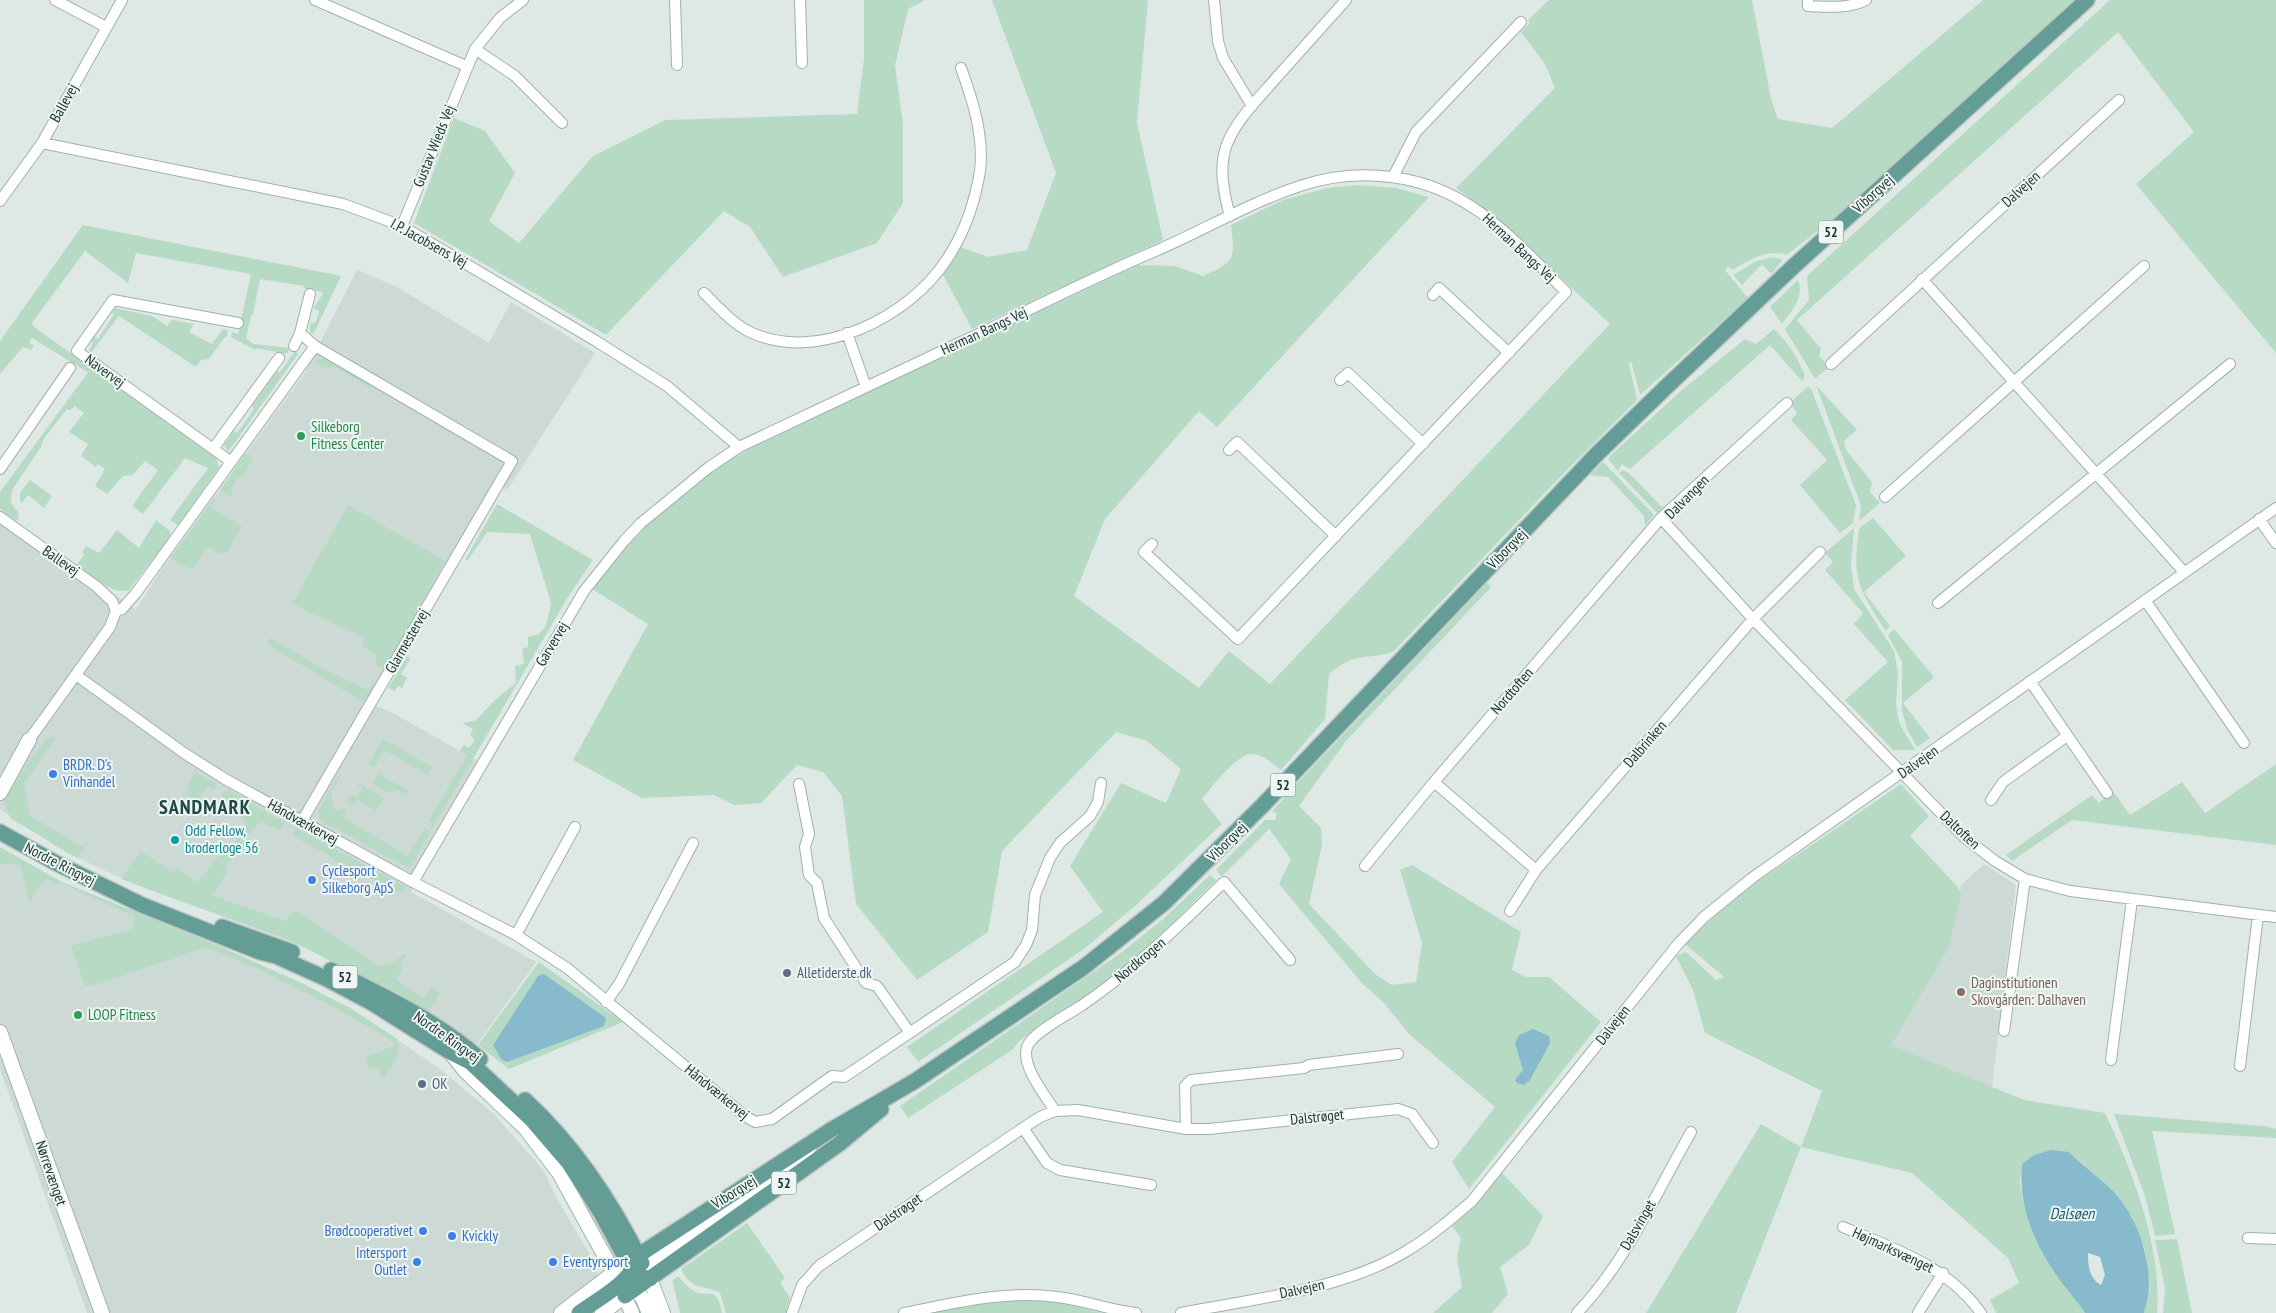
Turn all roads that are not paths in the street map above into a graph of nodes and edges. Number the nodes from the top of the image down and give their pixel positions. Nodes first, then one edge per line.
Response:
1 (55, 0) edge
2 (122, 0) edge
3 (315, 0) edge
4 (524, 0) edge
5 (675, 0) edge
6 (800, 0) edge
7 (1214, 0) edge
8 (1346, 0) edge
9 (1808, 0) edge
10 (1866, 0) edge
11 (2087, 0) edge
12 (1521, 22) dead end
13 (106, 28) junction
14 (475, 48) junction
15 (802, 63) dead end
16 (677, 65) dead end
17 (466, 66) junction
18 (961, 68) dead end
19 (2119, 100) dead end
20 (1252, 106) junction
21 (562, 123) dead end
22 (42, 143) junction
23 (1393, 177) junction
24 (0, 201) edge
25 (1230, 216) junction
26 (402, 226) junction
27 (2144, 266) dead end
28 (1922, 279) junction
29 (704, 293) dead end
30 (310, 294) dead end
31 (1433, 295) dead end
32 (238, 323) dead end
33 (300, 333) junction
34 (847, 333) junction
35 (294, 346) dead end
36 (316, 346) junction
37 (1509, 352) junction
38 (279, 358) dead end
39 (1831, 364) dead end
40 (2230, 364) dead end
41 (70, 368) dead end
42 (1340, 380) dead end
43 (2014, 382) junction
44 (866, 387) junction
45 (1787, 403) dead end
46 (1423, 444) junction
47 (739, 447) junction
48 (213, 449) junction
49 (1229, 450) dead end
50 (230, 461) junction
51 (0, 469) edge
52 (2096, 473) junction
53 (1885, 497) dead end
54 (2276, 508) edge
55 (0, 517) edge
56 (1661, 518) junction
57 (2259, 519) junction
58 (1336, 536) junction
59 (2276, 543) edge
60 (1152, 544) dead end
61 (1820, 552) dead end
62 (2184, 572) junction
63 (2144, 600) junction
64 (1938, 602) dead end
65 (116, 611) junction
66 (1753, 619) junction
67 (76, 675) junction
68 (2030, 681) junction
69 (2067, 736) junction
70 (30, 740) junction
71 (2244, 743) dead end
72 (0, 772) edge
73 (1903, 772) junction
74 (1434, 782) junction
75 (1101, 783) dead end
76 (799, 784) dead end
77 (0, 793) edge
78 (2107, 793) dead end
79 (1991, 800) dead end
80 (302, 821) junction
81 (574, 827) dead end
82 (0, 832) edge
83 (693, 843) dead end
84 (1365, 866) dead end
85 (1536, 870) junction
86 (2025, 878) junction
87 (413, 882) junction
88 (121, 894) junction
89 (2132, 900) junction
90 (1510, 912) dead end
91 (2258, 915) junction
92 (2276, 917) edge
93 (516, 935) junction
94 (1290, 960) dead end
95 (606, 1002) junction
96 (2004, 1031) dead end
97 (0, 1032) edge
98 (910, 1033) junction
99 (1398, 1054) dead end
100 (2111, 1060) dead end
101 (2240, 1066) dead end
102 (915, 1082) junction
103 (1055, 1111) junction
104 (1023, 1128) junction
105 (1186, 1129) junction
106 (1690, 1132) dead end
107 (1433, 1143) dead end
108 (1151, 1185) dead end
109 (1843, 1227) dead end
110 (2248, 1238) dead end
111 (2276, 1240) edge
112 (1943, 1273) junction
113 (632, 1276) junction
114 (102, 1313) edge
115 (561, 1313) edge
116 (579, 1313) edge
117 (602, 1313) edge
118 (632, 1313) edge
119 (648, 1313) edge
120 (663, 1313) edge
121 (792, 1313) edge
122 (904, 1313) edge
123 (1136, 1313) edge
124 (1181, 1313) edge
125 (1576, 1313) edge
126 (1918, 1313) edge
127 (1981, 1313) edge

1 - 13 street
2 - 13 street, Ballevej
3 - 17 street
4 - 14 street, Gustav Wieds Vej
5 - 16 street
6 - 15 street
7 - 20 street
8 - 20 street
9 - 10 street
11 - 102 main road, Viborgvej / 52
12 - 23 street
13 - 22 street, Ballevej
14 - 17 street, Gustav Wieds Vej
14 - 21 street
17 - 26 street, Gustav Wieds Vej
18 - 34 street
19 - 28 street, Dalvejen
20 - 25 street
22 - 24 street, Ballevej
22 - 26 street, I.P. Jacobsens Vej
23 - 25 street, Herman Bangs Vej
23 - 37 street, Herman Bangs Vej
25 - 44 street, Herman Bangs Vej
26 - 47 street, I.P. Jacobsens Vej
27 - 43 street
28 - 39 street, Dalvejen
28 - 43 street
29 - 34 street
30 - 33 street
31 - 37 street
32 - 48 street, Navervej
33 - 35 street
33 - 36 street
34 - 44 street
36 - 50 street
36 - 80 street, Glarmestervej
37 - 46 street, Herman Bangs Vej
38 - 48 street
40 - 52 street
41 - 51 street
42 - 46 street
43 - 52 street
43 - 53 street
44 - 47 street, Herman Bangs Vej
45 - 56 street, Dalvangen
46 - 58 street, Herman Bangs Vej
47 - 87 street, Garvervej
48 - 50 street, Navervej
49 - 58 street
50 - 65 street
52 - 62 street
52 - 64 street
54 - 57 street, Dalvejen
55 - 65 street, Ballevej
56 - 66 street, Dalvangen
56 - 74 street, Nordtoften
57 - 59 street
57 - 62 street, Dalvejen
58 - 60 street, Herman Bangs Vej
61 - 66 street
62 - 63 street, Dalvejen
63 - 68 street, Dalvejen
63 - 71 street
65 - 67 street
66 - 73 street, Dalvangen
66 - 85 street, Dalbrinken
67 - 70 street
67 - 80 street, Håndværkervej
68 - 69 street
68 - 73 street, Dalvejen
69 - 78 street
69 - 79 street
70 - 72 street
70 - 77 street
73 - 86 street, Daltoften
73 - 124 street, Dalvejen
74 - 84 street, Nordtoften
74 - 85 street
75 - 98 street, Håndværkervej
76 - 98 street
80 - 87 street, Håndværkervej
81 - 93 street
82 - 88 main road, Nordre Ringvej / 52
83 - 95 street
85 - 90 street, Dalbrinken
86 - 89 street, Daltoften
86 - 96 street
87 - 93 street, Håndværkervej
88 - 113 main road, Nordre Ringvej / 52
88 - 113 main road, Nordre Ringvej / 52
89 - 91 street, Daltoften
89 - 100 street
91 - 92 street, Daltoften
91 - 101 street
93 - 95 street, Håndværkervej
94 - 103 street, Nordkrogen
95 - 98 street, Håndværkervej
97 - 114 street, Nørrevænget
99 - 105 street
102 - 113 main road, Viborgvej / 52
102 - 113 main road, Viborgvej / 52
103 - 104 street, Dalstrøget
103 - 105 street, Dalstrøget
104 - 108 street
104 - 121 street, Dalstrøget
105 - 107 street, Dalstrøget
106 - 125 street, Dalsvinget
109 - 112 street, Højmarksvænget
110 - 111 street
112 - 126 street, Højmarksvænget
112 - 127 street, Højmarksvænget
113 - 115 street, Viborgvej
113 - 116 main road
113 - 117 street, Viborgvej
113 - 118 street, Nordre Ringvej
113 - 119 street
113 - 120 street, Nordre Ringvej
122 - 123 street

